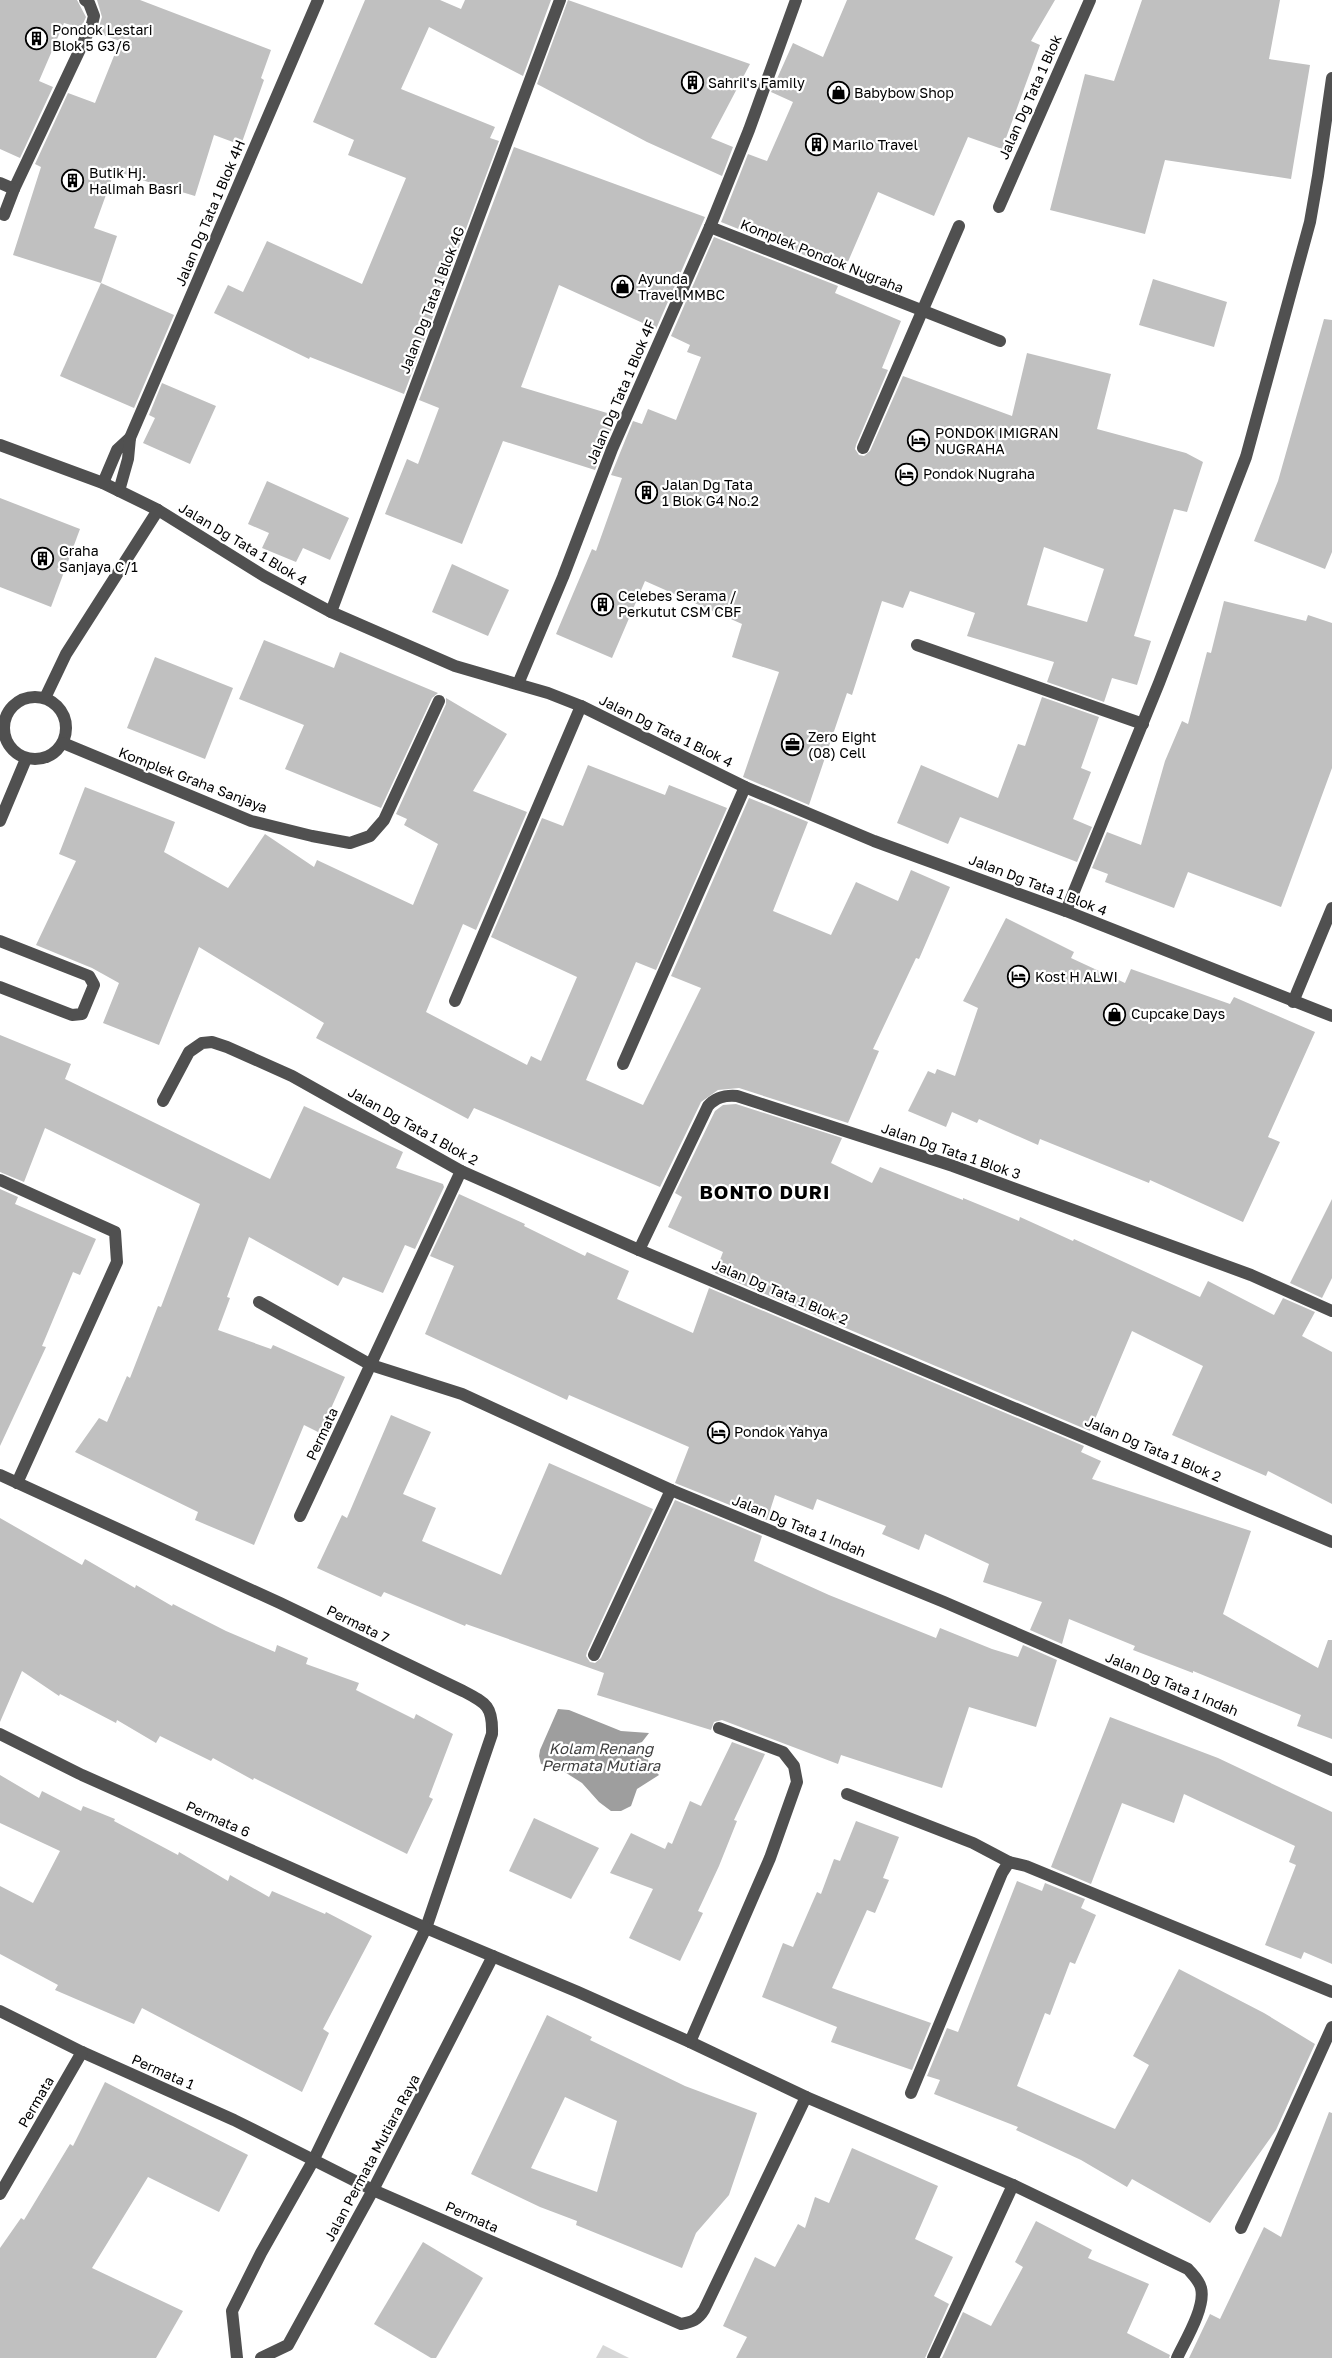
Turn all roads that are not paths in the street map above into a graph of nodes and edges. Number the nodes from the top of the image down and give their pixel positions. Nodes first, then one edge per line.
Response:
1 (85, 0) edge
2 (318, 0) edge
3 (560, 0) edge
4 (796, 0) edge
5 (1090, 0) edge
6 (1332, 78) edge
7 (0, 183) edge
8 (14, 189) junction
9 (998, 207) dead end
10 (4, 215) dead end
11 (959, 226) dead end
12 (710, 227) junction
13 (923, 312) junction
14 (1000, 342) dead end
15 (130, 438) junction
16 (0, 445) edge
17 (862, 448) dead end
18 (103, 484) junction
19 (119, 491) junction
20 (158, 510) junction
21 (331, 612) junction
22 (918, 645) dead end
23 (518, 684) junction
24 (44, 698) junction
25 (439, 701) dead end
26 (581, 706) junction
27 (4, 711) edge
28 (1143, 724) junction
29 (63, 743) junction
30 (26, 759) junction
31 (745, 787) junction
32 (0, 821) edge
33 (1332, 908) edge
34 (1066, 911) junction
35 (0, 941) edge
36 (0, 986) edge
37 (455, 1001) dead end
38 (1293, 1002) junction
39 (1332, 1016) edge
40 (623, 1064) dead end
41 (163, 1101) dead end
42 (461, 1171) junction
43 (0, 1180) edge
44 (639, 1250) junction
45 (259, 1302) dead end
46 (1332, 1311) edge
47 (371, 1365) junction
48 (0, 1475) edge
49 (17, 1483) junction
50 (671, 1490) junction
51 (300, 1516) dead end
52 (1332, 1542) edge
53 (594, 1655) dead end
54 (719, 1728) dead end
55 (0, 1734) edge
56 (1332, 1770) edge
57 (847, 1794) dead end
58 (1009, 1862) junction
59 (426, 1928) junction
60 (493, 1956) junction
61 (1332, 1992) edge
62 (0, 2011) edge
63 (1332, 2027) edge
64 (690, 2042) junction
65 (82, 2052) junction
66 (911, 2093) dead end
67 (806, 2098) junction
68 (313, 2160) junction
69 (1013, 2185) junction
70 (373, 2190) junction
71 (0, 2194) edge
72 (1241, 2228) dead end
73 (237, 2358) edge
74 (261, 2358) edge
75 (933, 2358) edge
76 (1177, 2358) edge

1 - 8 street
2 - 15 street, Jalan Dg Tata 1 Blok 4H
3 - 21 street, Jalan Dg Tata 1 Blok 4G
4 - 12 street, Jalan Dg Tata 1 Blok 4F
5 - 9 street, Jalan Dg Tata 1 Blok
6 - 28 street
7 - 8 street
8 - 10 street
11 - 13 street
12 - 13 street, Komplek Pondok Nugraha
12 - 23 street, Jalan Dg Tata 1 Blok 4F
13 - 14 street, Komplek Pondok Nugraha
13 - 17 street
15 - 18 street, Jalan Dg Tata 1 Blok 4H
15 - 19 street, Jalan Dg Tata 1 Blok 4H
16 - 18 street, Jalan Dg Tata 1 Blok 4
18 - 19 street, Jalan Dg Tata 1 Blok 4
19 - 20 street, Jalan Dg Tata 1 Blok 4
20 - 21 street, Jalan Dg Tata 1 Blok 4
20 - 24 street
21 - 23 street, Jalan Dg Tata 1 Blok 4
22 - 28 street
23 - 26 street, Jalan Dg Tata 1 Blok 4
24 - 27 street
24 - 29 street
25 - 29 street, Komplek Graha Sanjaya
26 - 31 street, Jalan Dg Tata 1 Blok 4
26 - 37 street
27 - 30 street
28 - 34 street
29 - 30 street
30 - 32 street
31 - 34 street, Jalan Dg Tata 1 Blok 4
31 - 40 street
33 - 38 street
34 - 38 street, Jalan Dg Tata 1 Blok 4
35 - 36 street
38 - 39 street, Jalan Dg Tata 1 Blok 4
41 - 42 street, Jalan Dg Tata 1 Blok 2
42 - 44 street, Jalan Dg Tata 1 Blok 2
42 - 47 street, Permata
43 - 49 street
44 - 46 street, Jalan Dg Tata 1 Blok 3
44 - 52 street, Jalan Dg Tata 1 Blok 2
45 - 47 street, Jalan Dg Tata 1 Indah
47 - 50 street, Jalan Dg Tata 1 Indah
47 - 51 street, Permata
48 - 49 street, Permata 7
49 - 59 street, Permata 7
50 - 53 street
50 - 56 street, Jalan Dg Tata 1 Indah
54 - 64 street
55 - 59 street, Permata 6
57 - 58 street
58 - 61 street
58 - 66 street
59 - 60 street
59 - 68 street
60 - 64 street
60 - 70 street, Jalan Permata Mutiara Raya
62 - 65 street, Permata 1
63 - 72 street
64 - 67 street
65 - 68 street, Permata 1
65 - 71 street, Permata
67 - 69 street
67 - 70 street, Permata
68 - 70 street, Permata
68 - 73 street
69 - 75 street
69 - 76 street
70 - 74 street, Jalan Permata Mutiara Raya

